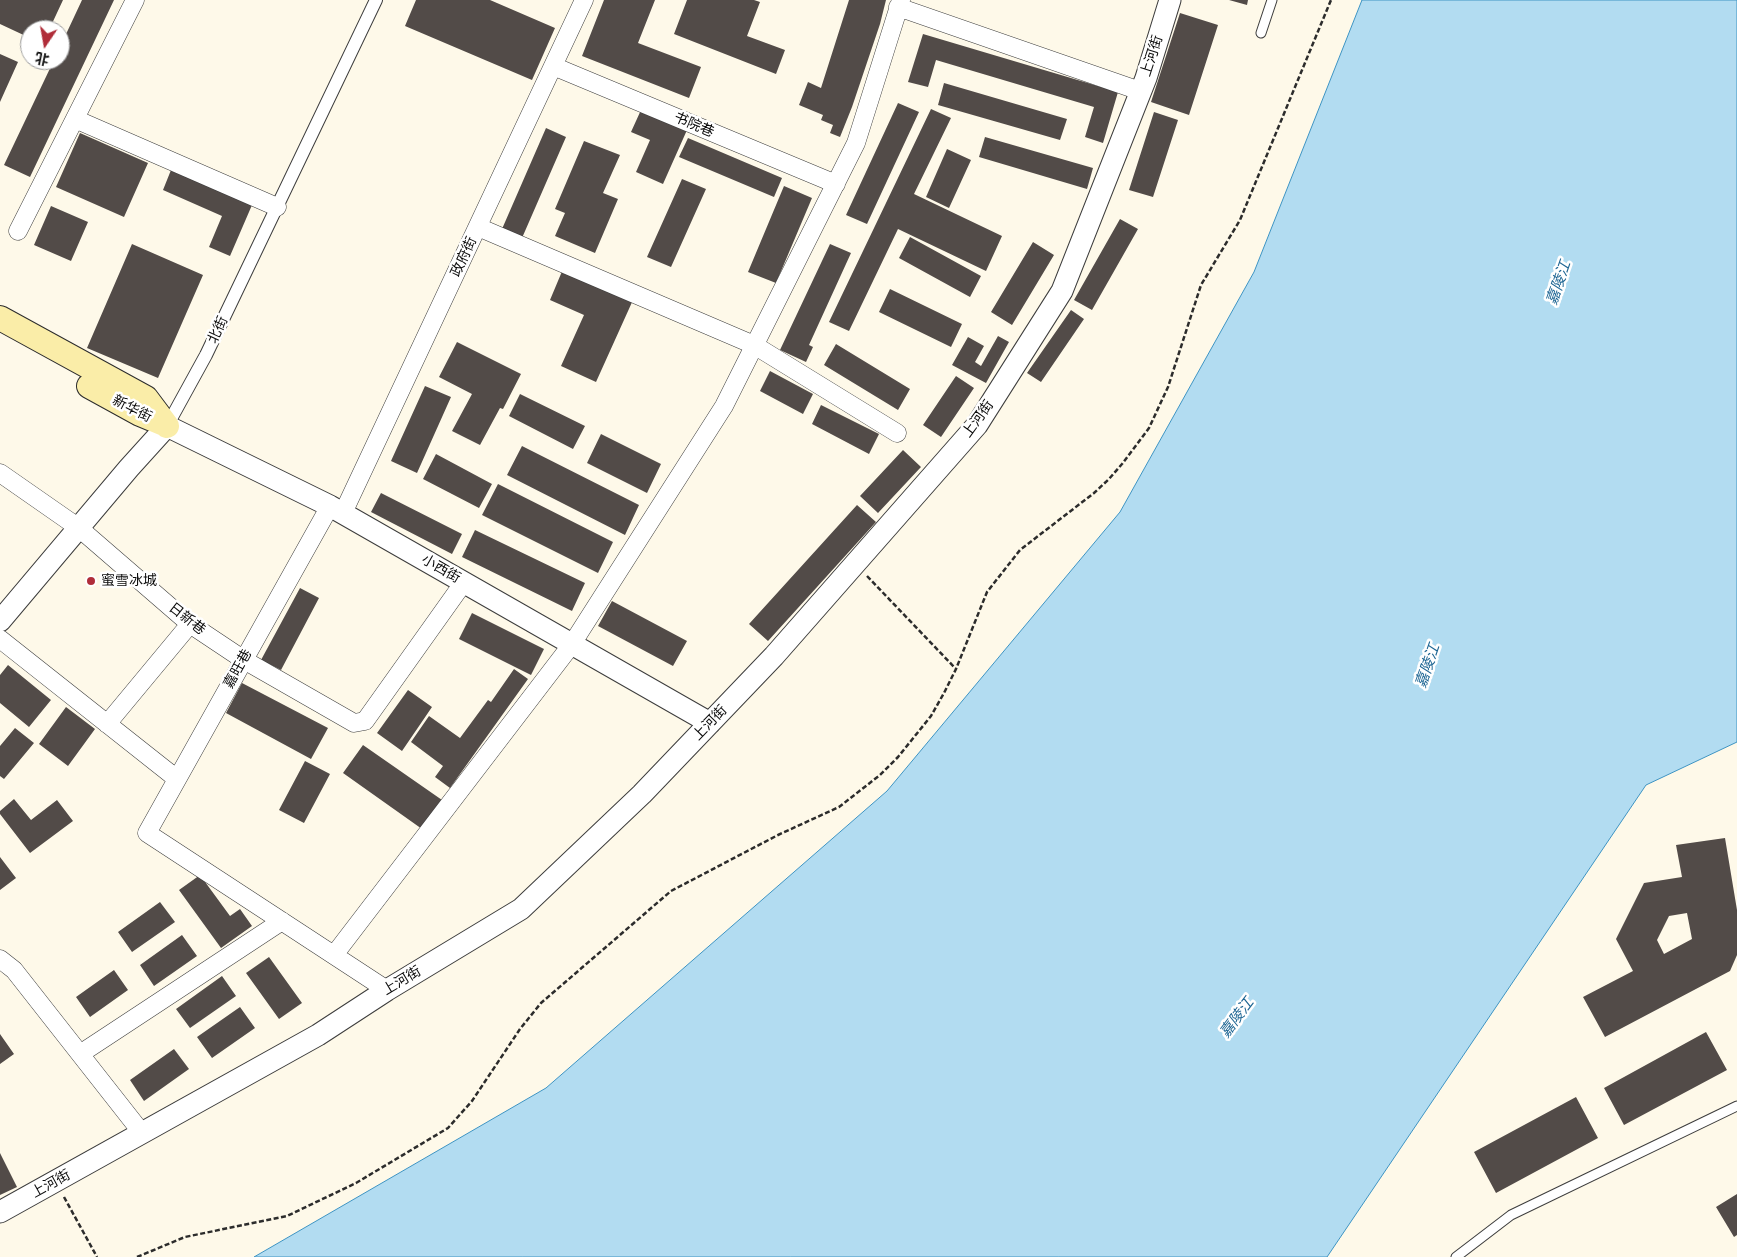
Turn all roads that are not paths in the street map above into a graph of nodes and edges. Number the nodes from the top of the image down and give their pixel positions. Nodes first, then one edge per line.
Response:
1 (135, 0) edge
2 (376, 0) edge
3 (584, 0) edge
4 (1170, 0) edge
5 (1272, 0) edge
6 (900, 4) edge
7 (1261, 33) dead end
8 (553, 66) junction
9 (1140, 91) junction
10 (75, 119) junction
11 (836, 184) junction
12 (277, 207) junction
13 (478, 227) junction
14 (18, 231) dead end
15 (0, 318) edge
16 (0, 336) edge
17 (754, 345) junction
18 (167, 426) junction
19 (898, 433) dead end
20 (0, 473) edge
21 (336, 509) junction
22 (79, 528) junction
23 (464, 582) junction
24 (2, 614) edge
25 (190, 624) junction
26 (0, 639) edge
27 (572, 644) junction
28 (244, 660) junction
29 (710, 723) junction
30 (107, 724) junction
31 (177, 779) junction
32 (282, 921) junction
33 (334, 955) junction
34 (0, 959) edge
35 (387, 990) junction
36 (80, 1054) junction
37 (1737, 1106) edge
38 (142, 1133) junction
39 (0, 1212) edge
40 (1456, 1257) edge

1 - 10 street
2 - 12 street, 北街
3 - 8 street, 政府街
4 - 9 street, 上河街
5 - 7 lane
6 - 9 street
6 - 11 street
8 - 11 street, 书院巷
8 - 13 street, 政府街
9 - 29 street, 上河街
10 - 12 street
10 - 14 street
11 - 17 street
12 - 18 street, 北街
13 - 17 street
13 - 21 street, 政府街
15 - 18 main road, 新华街
16 - 18 main road, 新华街
17 - 19 street
17 - 27 street
18 - 21 street, 小西街
18 - 22 street, 北街
20 - 22 street, 日新巷
21 - 23 street, 小西街
21 - 28 street, 嘉旺巷
22 - 24 street, 北街
22 - 25 street, 日新巷
23 - 27 street, 小西街
23 - 28 street, 日新巷
25 - 28 street, 日新巷
25 - 30 street
26 - 30 street
27 - 29 street, 小西街
27 - 33 street
28 - 31 street, 嘉旺巷
29 - 35 street, 上河街
30 - 31 street
31 - 32 street, 嘉旺巷
32 - 33 street
32 - 36 street
33 - 35 street
34 - 36 street
35 - 38 street, 上河街
36 - 38 street
37 - 40 lane
38 - 39 street, 上河街

